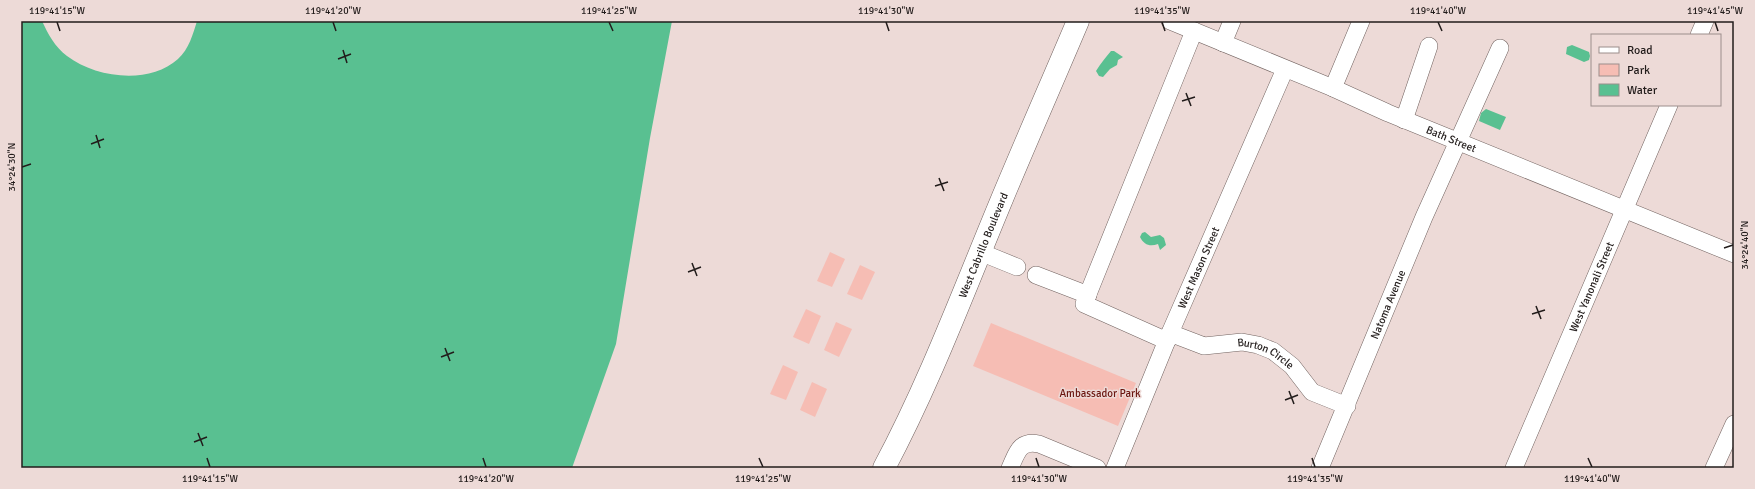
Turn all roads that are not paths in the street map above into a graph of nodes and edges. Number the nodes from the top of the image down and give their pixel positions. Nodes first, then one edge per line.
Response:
1 (1078, 21) edge
2 (1170, 21) edge
3 (1232, 21) edge
4 (1361, 21) edge
5 (1705, 21) edge
6 (1194, 31) junction
7 (1699, 34) edge
8 (1223, 43) junction
9 (1429, 46) dead end
10 (1500, 48) dead end
11 (1285, 69) junction
12 (1333, 88) junction
13 (1669, 106) edge
14 (1404, 120) junction
15 (1459, 141) junction
16 (1626, 209) junction
17 (980, 252) junction
18 (1734, 254) edge
19 (1017, 267) dead end
20 (1036, 275) dead end
21 (1088, 295) junction
22 (1169, 337) junction
23 (1346, 406) junction
24 (1734, 424) edge
25 (884, 468) edge
26 (1010, 468) edge
27 (1096, 468) edge
28 (1115, 468) edge
29 (1320, 468) edge
30 (1514, 468) edge
31 (1714, 468) edge

1 - 17 main road, West Cabrillo Boulevard
2 - 6 street, Bath Street
3 - 8 street
4 - 12 street
5 - 7 street
6 - 8 street, Bath Street
6 - 21 street
8 - 11 street, Bath Street
9 - 14 street
10 - 15 street, Natoma Avenue
11 - 12 street, Bath Street
11 - 22 street, West Mason Street
12 - 14 street, Bath Street
13 - 16 street, West Yanonali Street
14 - 15 street, Bath Street
15 - 16 street, Bath Street
15 - 23 street, Natoma Avenue
16 - 18 street, Bath Street
16 - 30 street, West Yanonali Street
17 - 19 street
17 - 25 main road, West Cabrillo Boulevard
20 - 21 street
21 - 22 street, Burton Circle
22 - 23 street, Burton Circle
22 - 28 street, West Mason Street
23 - 29 street, Natoma Avenue
24 - 31 street
26 - 27 street

